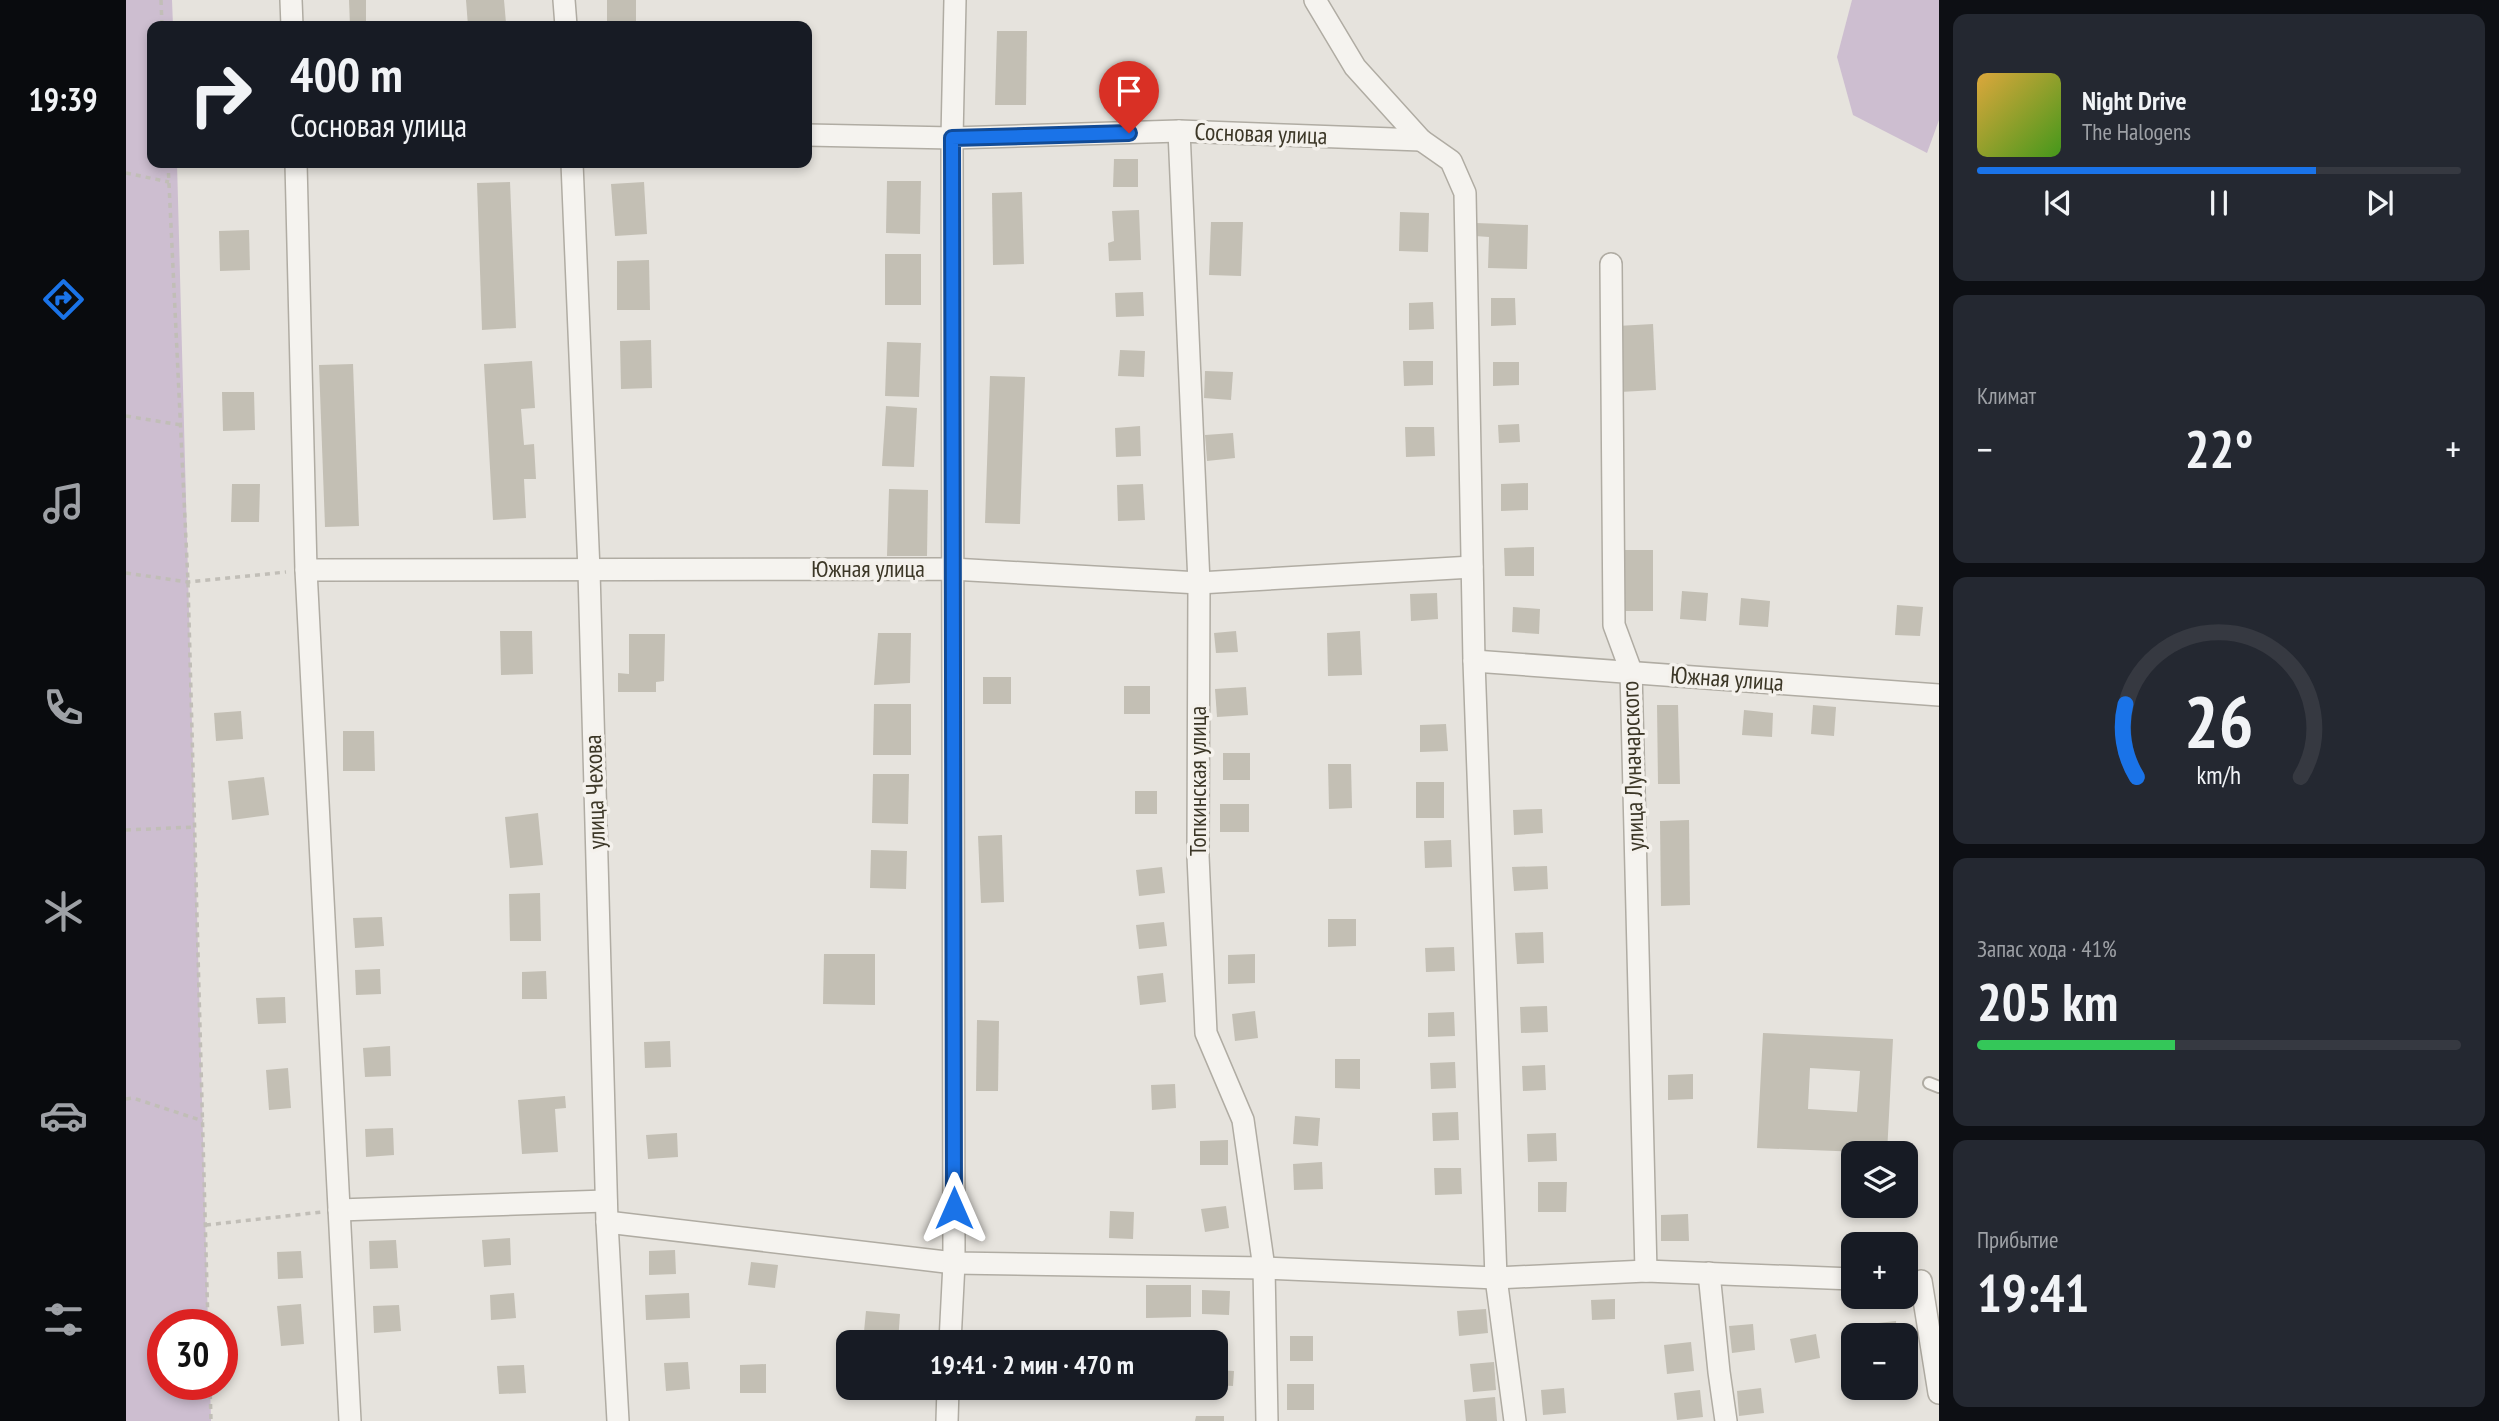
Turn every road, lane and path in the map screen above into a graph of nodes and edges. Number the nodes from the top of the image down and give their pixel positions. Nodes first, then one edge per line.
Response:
1 (160, 0) edge
2 (291, 0) edge
3 (564, 0) edge
4 (955, 0) edge
5 (1315, 0) edge
6 (162, 21) edge
7 (292, 21) edge
8 (565, 21) edge
9 (1179, 131) junction
10 (812, 135) edge
11 (952, 138) junction
12 (1421, 141) junction
13 (168, 168) edge
14 (296, 168) edge
15 (572, 168) edge
16 (126, 173) edge
17 (169, 181) junction
18 (1611, 264) dead end
19 (126, 416) edge
20 (181, 425) junction
21 (1472, 567) junction
22 (952, 569) junction
23 (306, 570) junction
24 (589, 571) junction
25 (126, 573) edge
26 (188, 582) junction
27 (1199, 583) junction
28 (1474, 661) junction
29 (1632, 671) junction
30 (1939, 695) edge
31 (195, 827) junction
32 (126, 830) edge
33 (126, 1099) edge
34 (203, 1121) junction
35 (339, 1210) junction
36 (606, 1212) junction
37 (206, 1225) junction
38 (954, 1263) junction
39 (1264, 1268) junction
40 (1646, 1271) junction
41 (1709, 1273) junction
42 (1496, 1278) junction
43 (1841, 1278) edge
44 (1922, 1281) edge
45 (208, 1309) edge
46 (951, 1330) edge
47 (1939, 1392) edge
48 (210, 1400) edge
49 (948, 1400) edge
50 (211, 1421) edge
51 (350, 1421) edge
52 (618, 1421) edge
53 (947, 1421) edge
54 (1267, 1421) edge
55 (1515, 1421) edge
56 (1726, 1421) edge

1 - 6 path
2 - 7 street
3 - 8 street
4 - 11 street
5 - 12 street
9 - 11 street, Сосновая улица
9 - 12 street, Сосновая улица
9 - 27 street, Топкинская улица
10 - 11 street, Сосновая улица
11 - 22 street
12 - 21 street
13 - 17 path
14 - 23 street
15 - 24 street, улица Чехова
16 - 17 path
17 - 20 path
18 - 29 street, улица Луначарского
19 - 20 path
20 - 26 path
21 - 27 street, Южная улица
21 - 28 street
22 - 24 street, Южная улица
22 - 27 street, Южная улица
22 - 38 street
23 - 24 street, Южная улица
23 - 26 path
23 - 35 street
24 - 36 street, улица Чехова
25 - 26 path
26 - 31 path
27 - 39 street, Топкинская улица
28 - 29 street, Южная улица
28 - 42 street
29 - 30 street, Южная улица
29 - 40 street, улица Луначарского
31 - 32 path
31 - 34 path
33 - 34 path
34 - 37 path
35 - 36 street
35 - 37 path
35 - 51 street
36 - 38 street
36 - 52 street, улица Чехова
37 - 45 path
38 - 39 street
38 - 46 street
39 - 42 street
39 - 54 street, Топкинская улица
40 - 41 street
40 - 42 street
41 - 43 street
41 - 56 street
42 - 55 street
44 - 47 street
48 - 50 path
49 - 53 street

